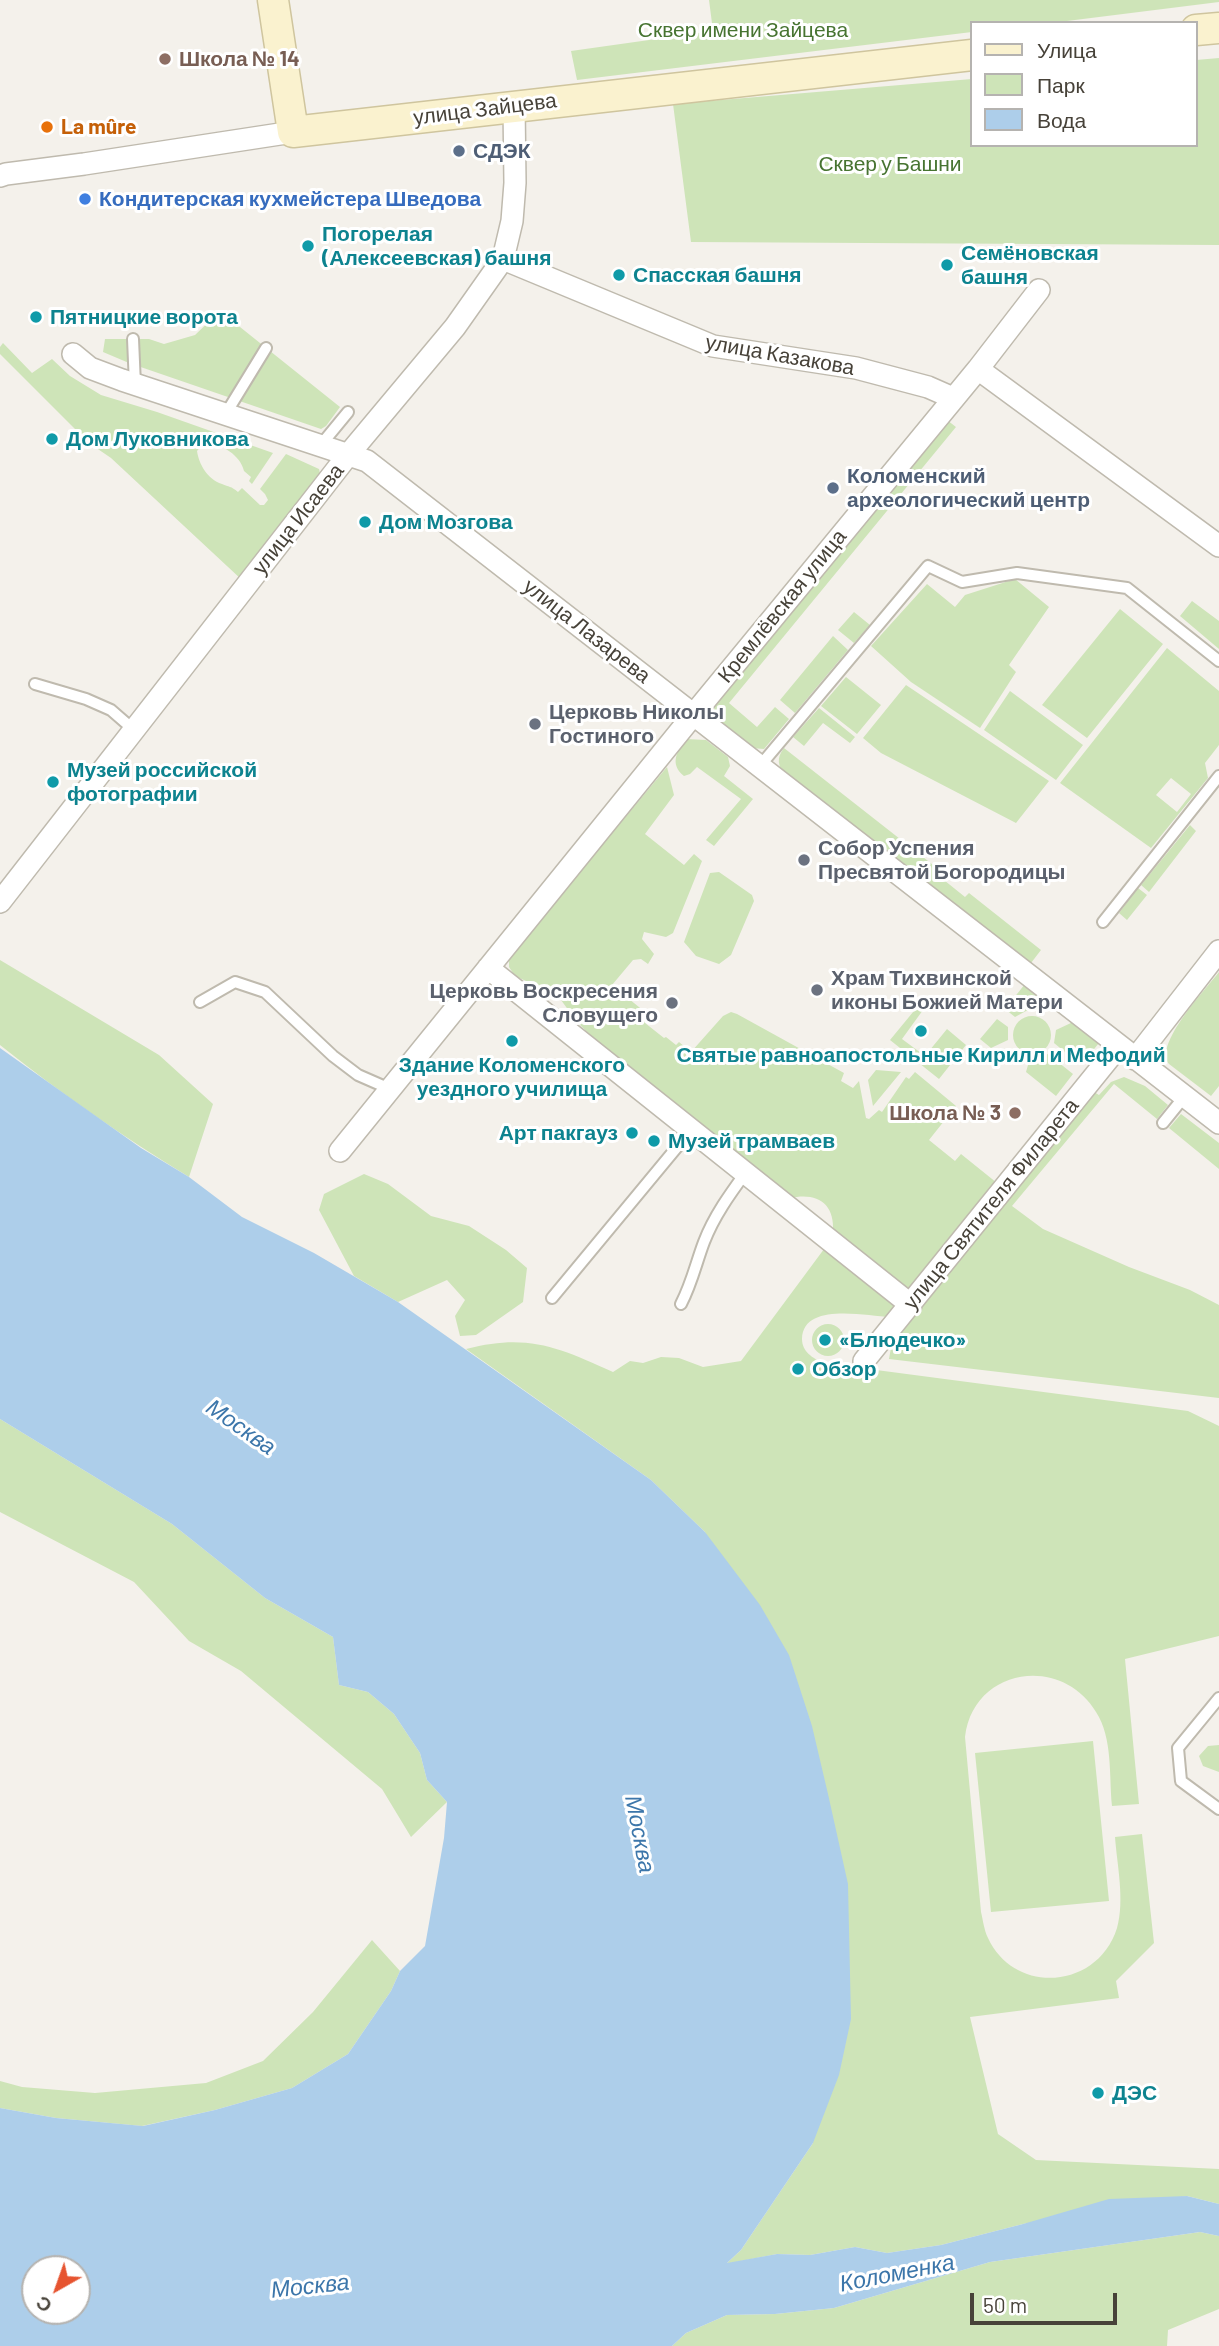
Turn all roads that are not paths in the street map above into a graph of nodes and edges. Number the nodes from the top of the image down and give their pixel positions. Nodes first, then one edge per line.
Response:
1 (273, 0) edge
2 (1219, 28) edge
3 (1198, 30) edge
4 (970, 55) edge
5 (514, 105) junction
6 (293, 131) junction
7 (0, 176) edge
8 (503, 259) junction
9 (1040, 290) dead end
10 (133, 339) dead end
11 (266, 348) dead end
12 (73, 354) dead end
13 (978, 369) junction
14 (135, 385) junction
15 (953, 398) junction
16 (348, 412) dead end
17 (225, 415) junction
18 (320, 446) junction
19 (348, 455) junction
20 (1219, 546) edge
21 (1219, 662) edge
22 (35, 684) dead end
23 (694, 713) junction
24 (134, 730) junction
25 (759, 767) junction
26 (1219, 776) edge
27 (0, 902) edge
28 (1103, 922) dead end
29 (1219, 951) edge
30 (488, 968) junction
31 (200, 1002) dead end
32 (1127, 1053) junction
33 (390, 1089) junction
34 (1184, 1097) junction
35 (1163, 1123) dead end
36 (1219, 1124) edge
37 (692, 1129) junction
38 (340, 1151) dead end
39 (746, 1172) junction
40 (552, 1298) dead end
41 (681, 1304) dead end
42 (911, 1304) junction
43 (864, 1361) dead end
44 (1219, 1698) edge
45 (1219, 1808) edge

1 - 6 street
2 - 3 street
4 - 5 street, улица Зайцева
5 - 6 street, улица Зайцева
5 - 8 street, улица Исаева
6 - 7 street, улица Зайцева
8 - 15 street, улица Казакова
8 - 19 street, улица Исаева
9 - 13 street, Кремлёвская улица
10 - 14 lane
11 - 17 lane
12 - 14 street, улица Лазарева
13 - 15 street, Кремлёвская улица
13 - 20 street
14 - 17 street, улица Лазарева
15 - 23 street, Кремлёвская улица
16 - 18 lane
17 - 18 street, улица Лазарева
18 - 19 street, улица Лазарева
19 - 23 street, улица Лазарева
19 - 24 street, улица Исаева
21 - 25 lane
22 - 24 lane
23 - 25 street, улица Лазарева
23 - 30 street, Кремлёвская улица
24 - 27 street, улица Исаева
25 - 32 street, улица Лазарева
26 - 28 lane
29 - 32 street, улица Святителя Филарета
30 - 33 street, Кремлёвская улица
30 - 37 street
31 - 33 lane
32 - 34 street, улица Лазарева
32 - 42 street, улица Святителя Филарета
33 - 38 street, Кремлёвская улица
34 - 35 lane
34 - 36 street, улица Лазарева
37 - 39 street
37 - 40 lane
39 - 41 lane
39 - 42 street
42 - 43 street, улица Святителя Филарета
44 - 45 lane

